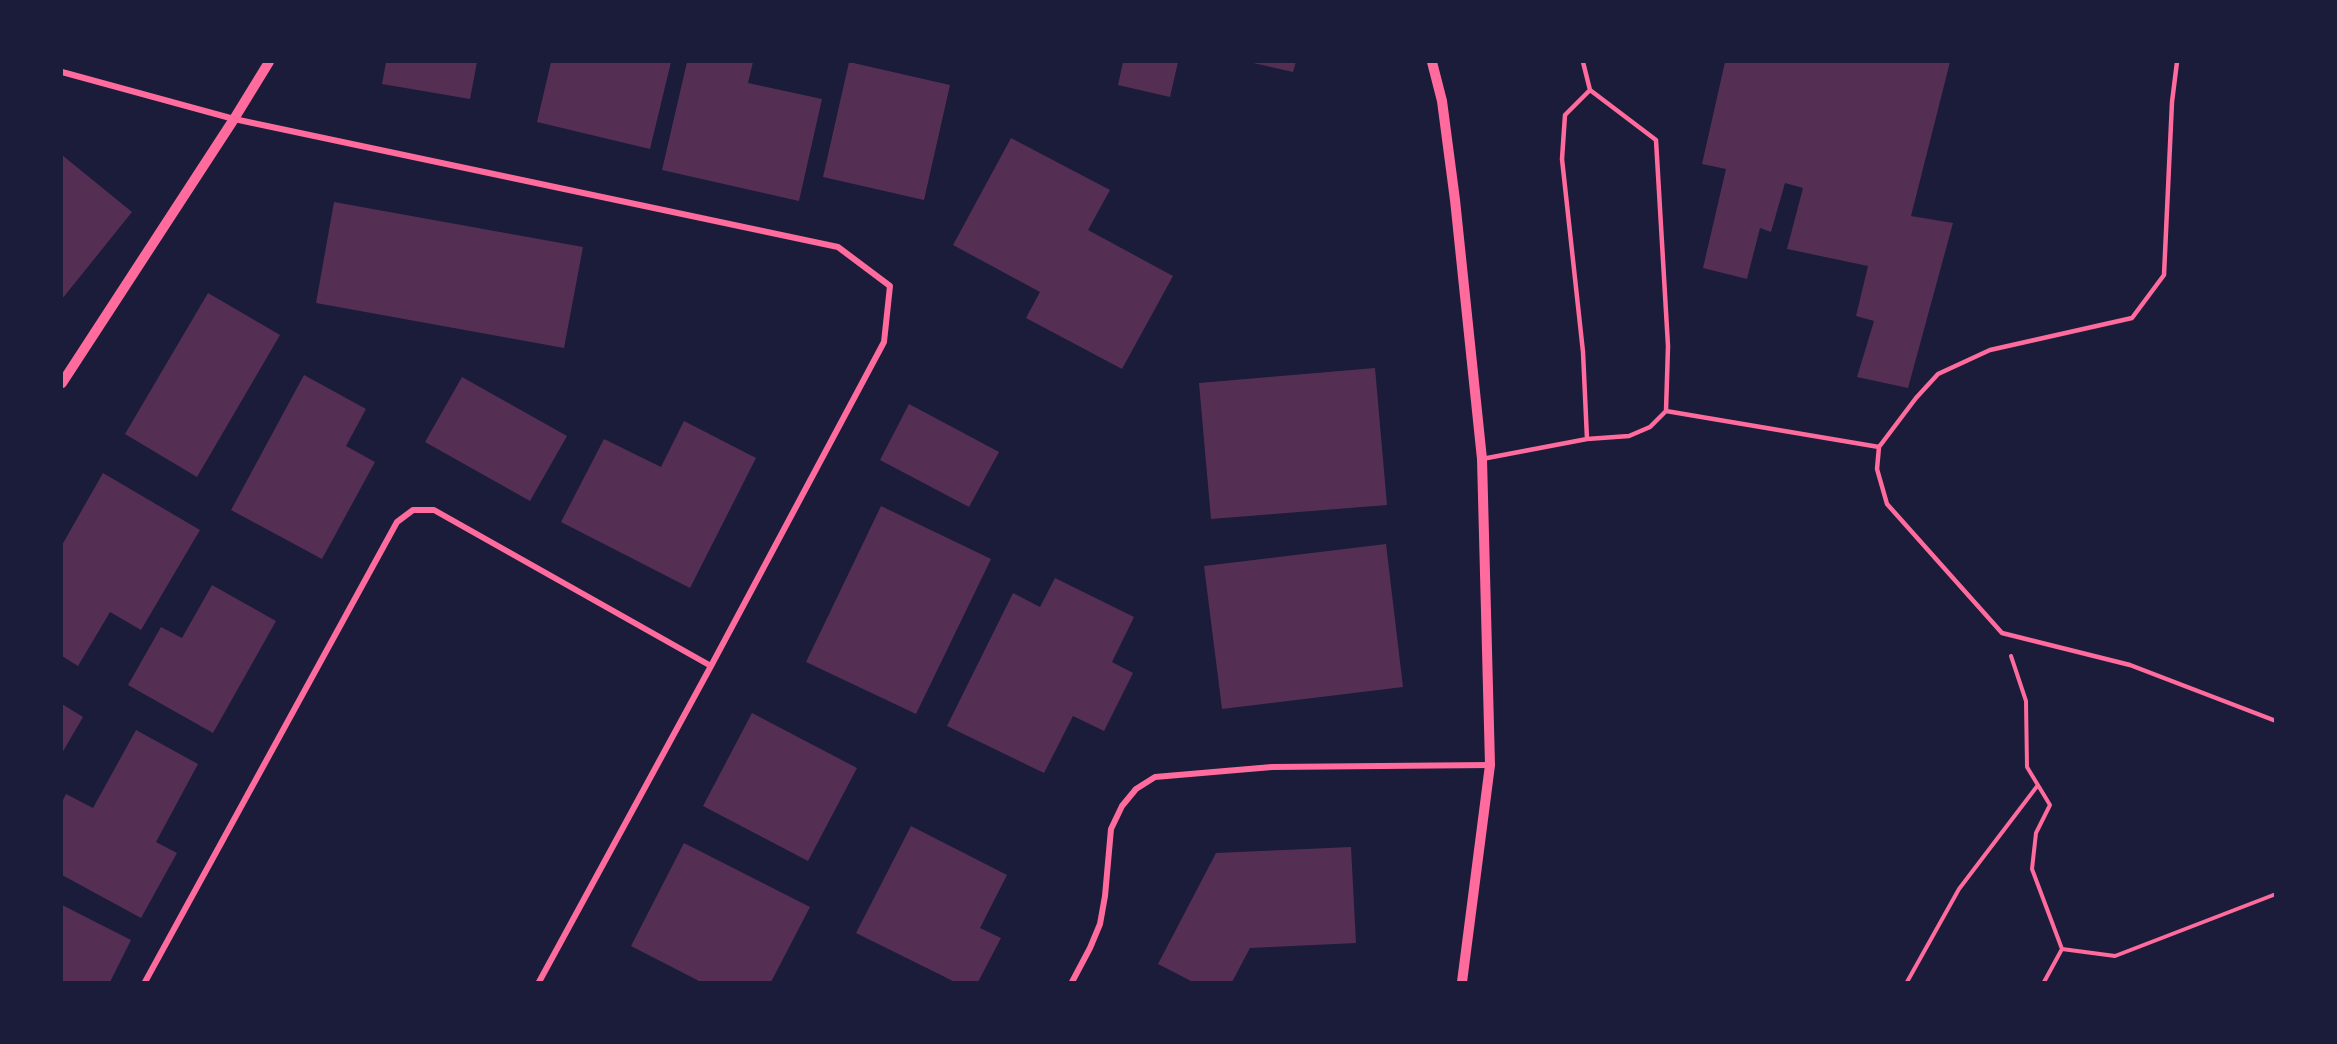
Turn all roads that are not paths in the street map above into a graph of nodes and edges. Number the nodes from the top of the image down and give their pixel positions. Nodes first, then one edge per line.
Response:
1 (269, 62) edge
2 (1432, 62) edge
3 (1583, 62) edge
4 (2177, 62) edge
5 (62, 72) edge
6 (1590, 90) junction
7 (234, 119) junction
8 (62, 383) edge
9 (1666, 411) junction
10 (1587, 439) junction
11 (1879, 447) junction
12 (1482, 459) junction
13 (711, 666) junction
14 (2276, 721) edge
15 (1490, 765) junction
16 (145, 982) edge
17 (539, 982) edge
18 (1072, 982) edge
19 (1462, 982) edge

1 - 7 street
2 - 12 street
3 - 6 lane
4 - 11 lane
5 - 7 street
6 - 9 lane
6 - 10 lane
7 - 8 street
7 - 13 street
9 - 10 lane
9 - 11 lane
10 - 12 lane
11 - 14 lane
12 - 15 street
13 - 16 street
13 - 17 street
15 - 18 street
15 - 19 street

